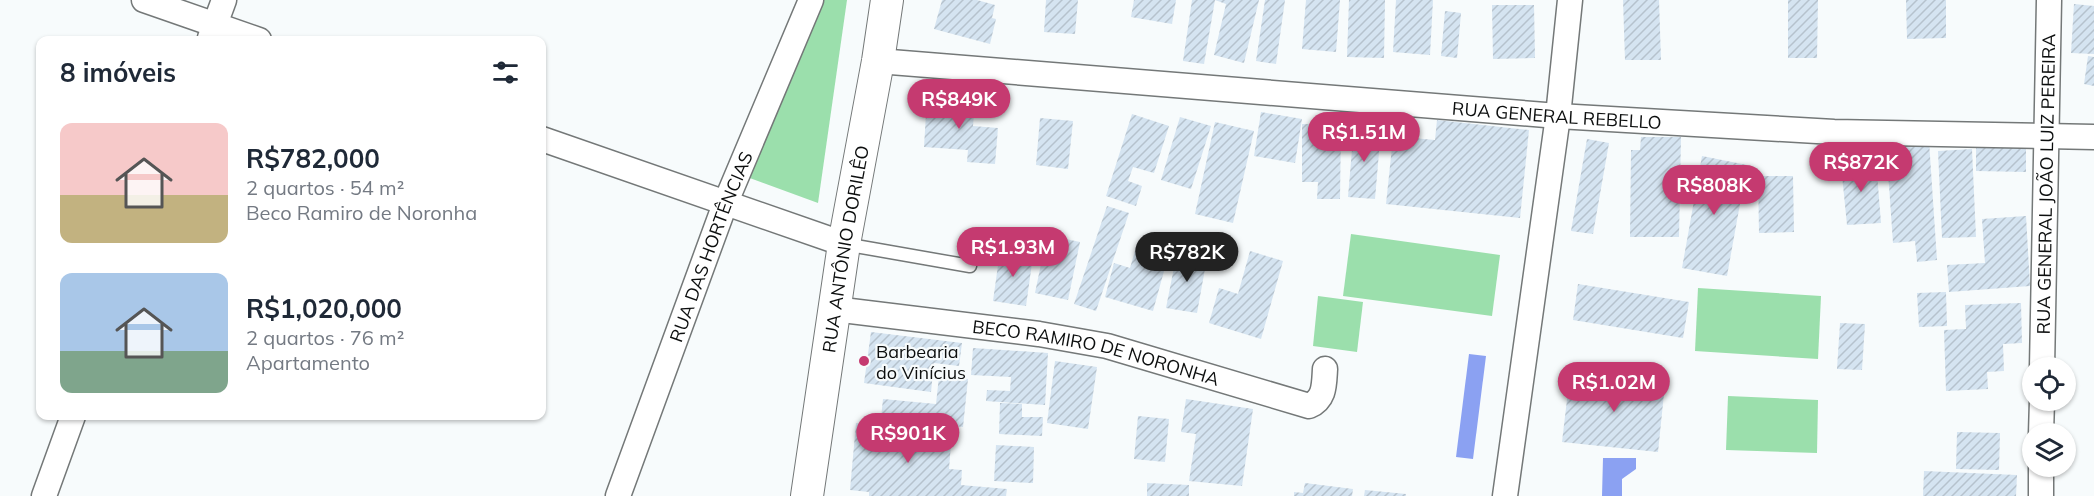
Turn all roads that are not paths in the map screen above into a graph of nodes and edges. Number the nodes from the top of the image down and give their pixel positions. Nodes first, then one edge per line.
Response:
1 (144, 0) edge
2 (224, 0) edge
3 (811, 0) edge
4 (887, 0) edge
5 (1570, 0) edge
6 (2049, 0) edge
7 (212, 33) edge
8 (232, 36) edge
9 (878, 61) junction
10 (1558, 116) junction
11 (2045, 135) junction
12 (2094, 137) edge
13 (546, 141) edge
14 (724, 204) junction
15 (844, 244) junction
16 (970, 266) dead end
17 (834, 309) junction
18 (2042, 357) edge
19 (1325, 369) dead end
20 (72, 420) edge
21 (2041, 477) edge
22 (44, 496) edge
23 (618, 496) edge
24 (807, 496) edge
25 (1505, 496) edge
26 (2041, 496) edge

1 - 7 street
2 - 7 street
3 - 14 street, RUA DAS HORTÊNCIAS
4 - 9 street, RUA ANTÔNIO DORILÊO
5 - 10 street
6 - 11 street, RUA GENERAL JOÃO LUIZ PEREIRA
7 - 8 street
9 - 10 street, RUA GENERAL REBELLO
9 - 15 street, RUA ANTÔNIO DORILÊO
10 - 11 street, RUA GENERAL REBELLO
10 - 25 street
11 - 12 street, RUA GENERAL REBELLO
11 - 18 street, RUA GENERAL JOÃO LUIZ PEREIRA
13 - 14 street
14 - 15 street
14 - 23 street, RUA DAS HORTÊNCIAS
15 - 16 lane
15 - 17 street, RUA ANTÔNIO DORILÊO
17 - 19 street, BECO RAMIRO DE NORONHA
17 - 24 street, RUA ANTÔNIO DORILÊO
20 - 22 street
21 - 26 street

